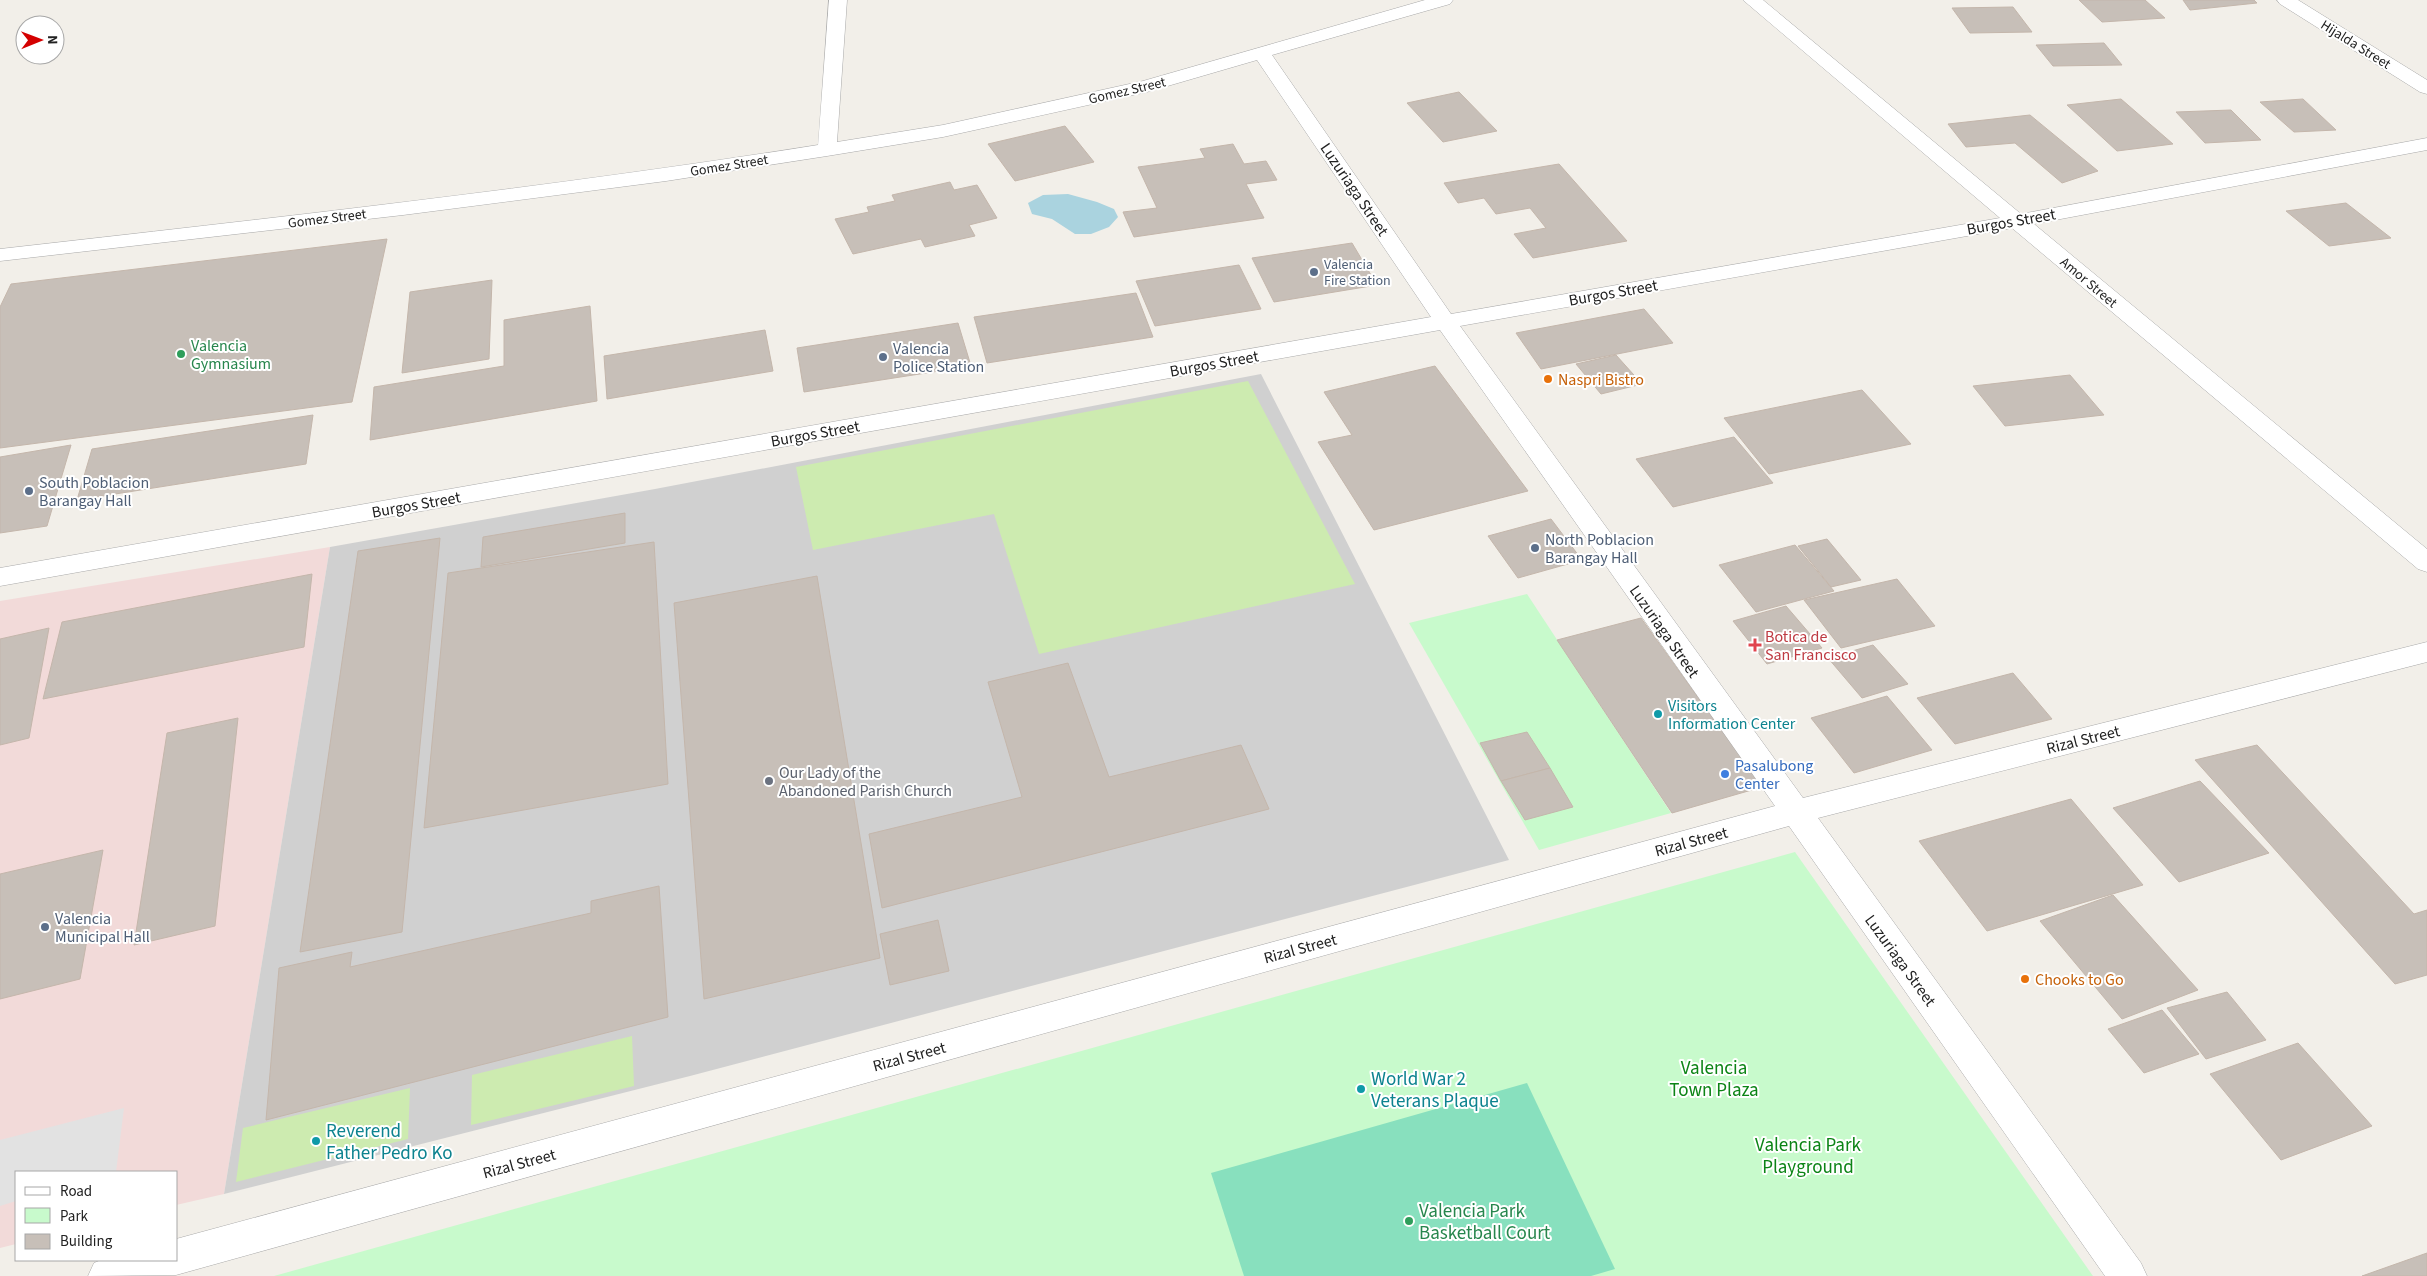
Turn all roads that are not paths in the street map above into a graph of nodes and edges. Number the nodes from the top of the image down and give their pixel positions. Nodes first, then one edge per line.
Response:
1 (838, 0) edge
2 (1444, 0) edge
3 (1752, 0) edge
4 (2286, 0) edge
5 (1262, 54) junction
6 (2427, 88) edge
7 (2427, 144) edge
8 (827, 150) junction
9 (2016, 221) junction
10 (0, 255) edge
11 (1446, 322) junction
12 (2427, 563) edge
13 (0, 577) edge
14 (2427, 652) edge
15 (1794, 812) junction
16 (178, 1256) edge
17 (163, 1261) edge
18 (108, 1276) edge
19 (2128, 1276) edge

1 - 8 street
2 - 5 street, Gomez Street
3 - 9 street, Amor Street
4 - 6 street, Hijalda Street
5 - 8 street, Gomez Street
5 - 11 street, Luzuriaga Street
7 - 9 street, Burgos Street
8 - 10 street, Gomez Street
9 - 11 street, Burgos Street
9 - 12 street, Amor Street
11 - 13 street, Burgos Street
11 - 15 street, Luzuriaga Street
14 - 15 street, Rizal Street
15 - 16 street, Rizal Street
15 - 19 street, Luzuriaga Street
17 - 18 street

